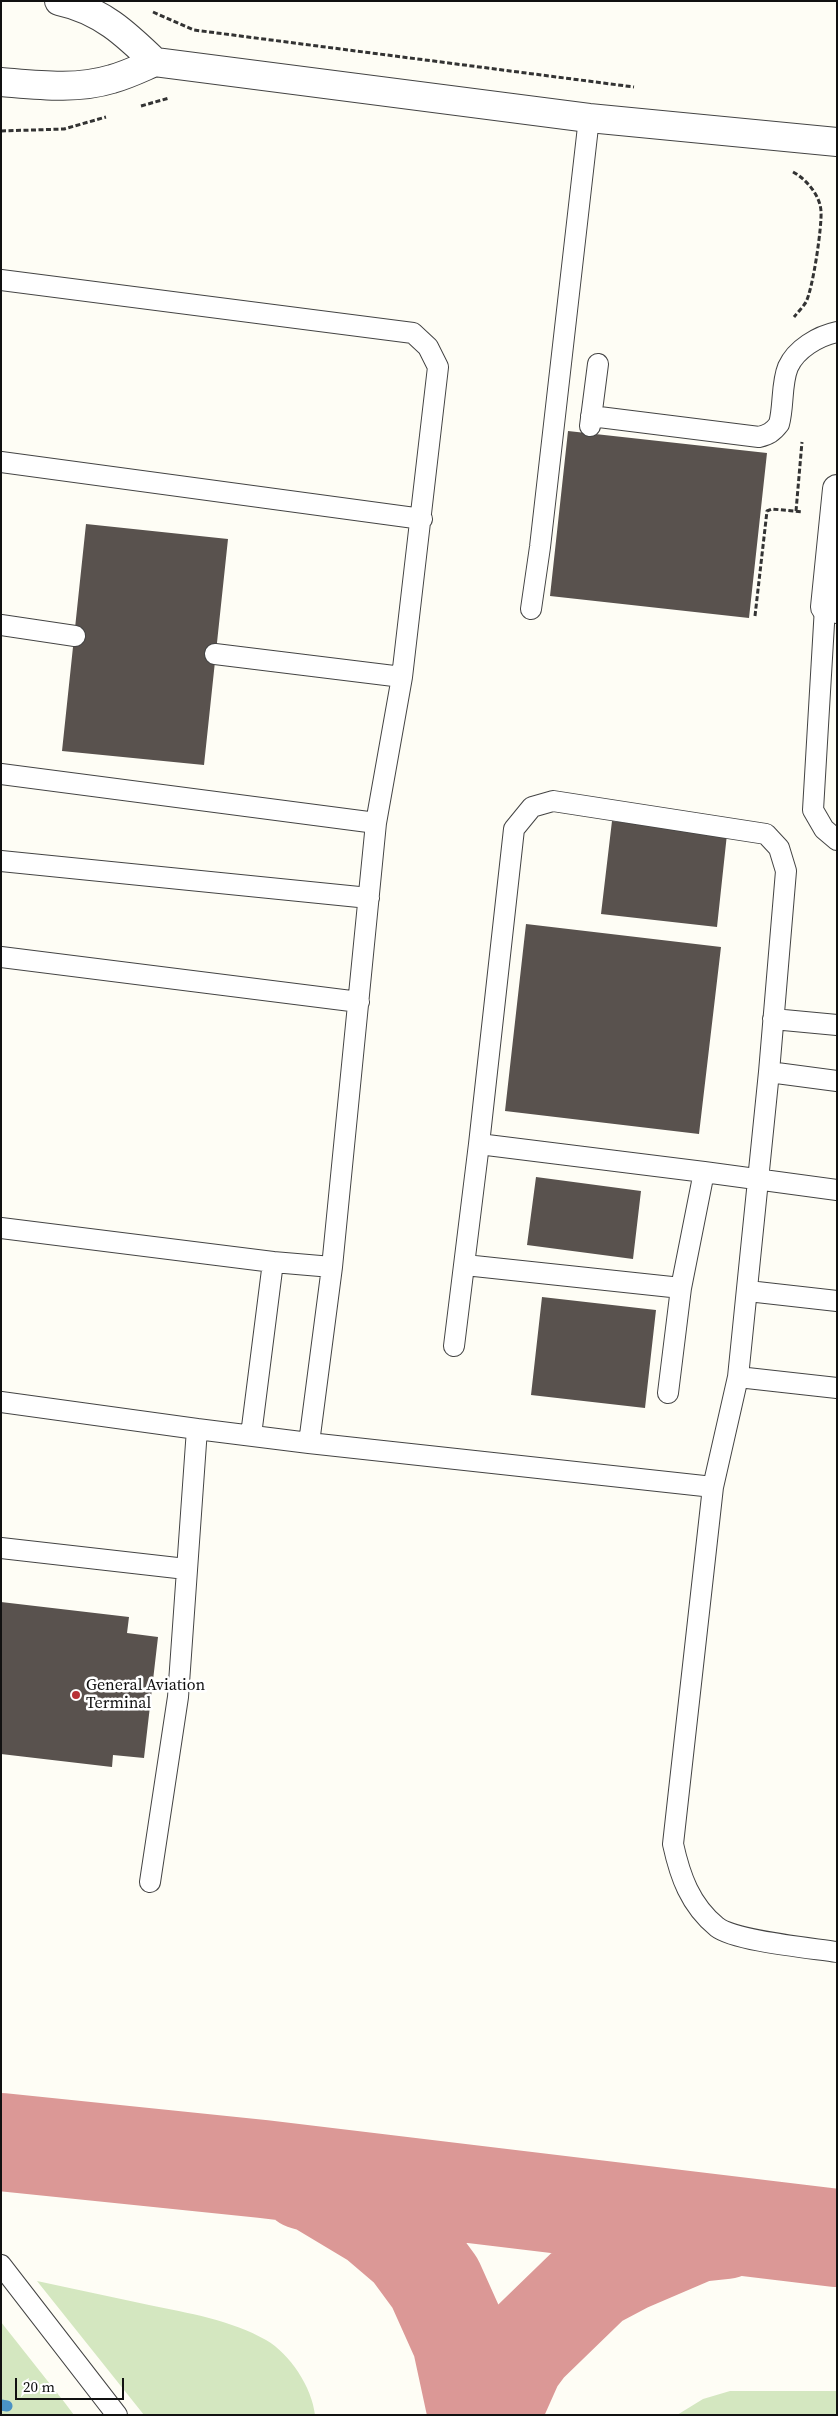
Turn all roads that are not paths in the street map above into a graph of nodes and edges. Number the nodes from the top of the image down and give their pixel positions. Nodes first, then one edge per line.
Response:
1 (59, 1) edge
2 (155, 62) junction
3 (1, 82) edge
4 (589, 118) junction
5 (837, 142) edge
6 (1, 280) edge
7 (837, 332) edge
8 (598, 364) dead end
9 (1, 462) edge
10 (837, 489) edge
11 (422, 519) junction
12 (831, 608) edge
13 (531, 609) dead end
14 (1, 625) edge
15 (75, 636) dead end
16 (215, 654) dead end
17 (402, 677) junction
18 (1, 774) edge
19 (376, 823) junction
20 (837, 840) edge
21 (1, 861) edge
22 (369, 898) junction
23 (1, 957) edge
24 (359, 1002) junction
25 (773, 1019) junction
26 (837, 1025) edge
27 (769, 1072) junction
28 (837, 1081) edge
29 (479, 1144) junction
30 (704, 1172) junction
31 (757, 1180) junction
32 (837, 1190) edge
33 (1, 1228) edge
34 (273, 1262) junction
35 (465, 1265) junction
36 (332, 1267) junction
37 (681, 1288) junction
38 (748, 1291) junction
39 (837, 1301) edge
40 (454, 1346) dead end
41 (738, 1377) junction
42 (837, 1388) edge
43 (668, 1392) dead end
44 (1, 1402) edge
45 (198, 1428) junction
46 (251, 1434) junction
47 (309, 1443) junction
48 (714, 1487) junction
49 (1, 1548) edge
50 (186, 1569) junction
51 (150, 1882) dead end
52 (837, 1952) edge
53 (1, 2265) edge
54 (117, 2415) edge

1 - 2 street
2 - 3 street
2 - 4 street
4 - 5 street
4 - 13 lane
6 - 11 lane
7 - 8 lane
9 - 11 lane
10 - 12 street
11 - 17 lane
12 - 20 lane
14 - 15 lane
16 - 17 lane
17 - 19 lane
18 - 19 lane
19 - 22 lane
21 - 22 lane
22 - 24 lane
23 - 24 lane
24 - 36 lane
25 - 26 lane
25 - 27 lane
25 - 29 lane
27 - 28 lane
27 - 31 lane
29 - 30 lane
29 - 35 lane
30 - 31 lane
30 - 37 lane
31 - 32 lane
31 - 38 lane
33 - 34 lane
34 - 36 lane
34 - 46 lane
35 - 37 lane
35 - 40 lane
36 - 47 lane
37 - 43 lane
38 - 39 lane
38 - 41 lane
41 - 42 lane
41 - 48 lane
44 - 45 lane
45 - 46 lane
45 - 50 lane
46 - 47 lane
47 - 48 lane
48 - 52 lane
49 - 50 lane
50 - 51 lane
53 - 54 lane

